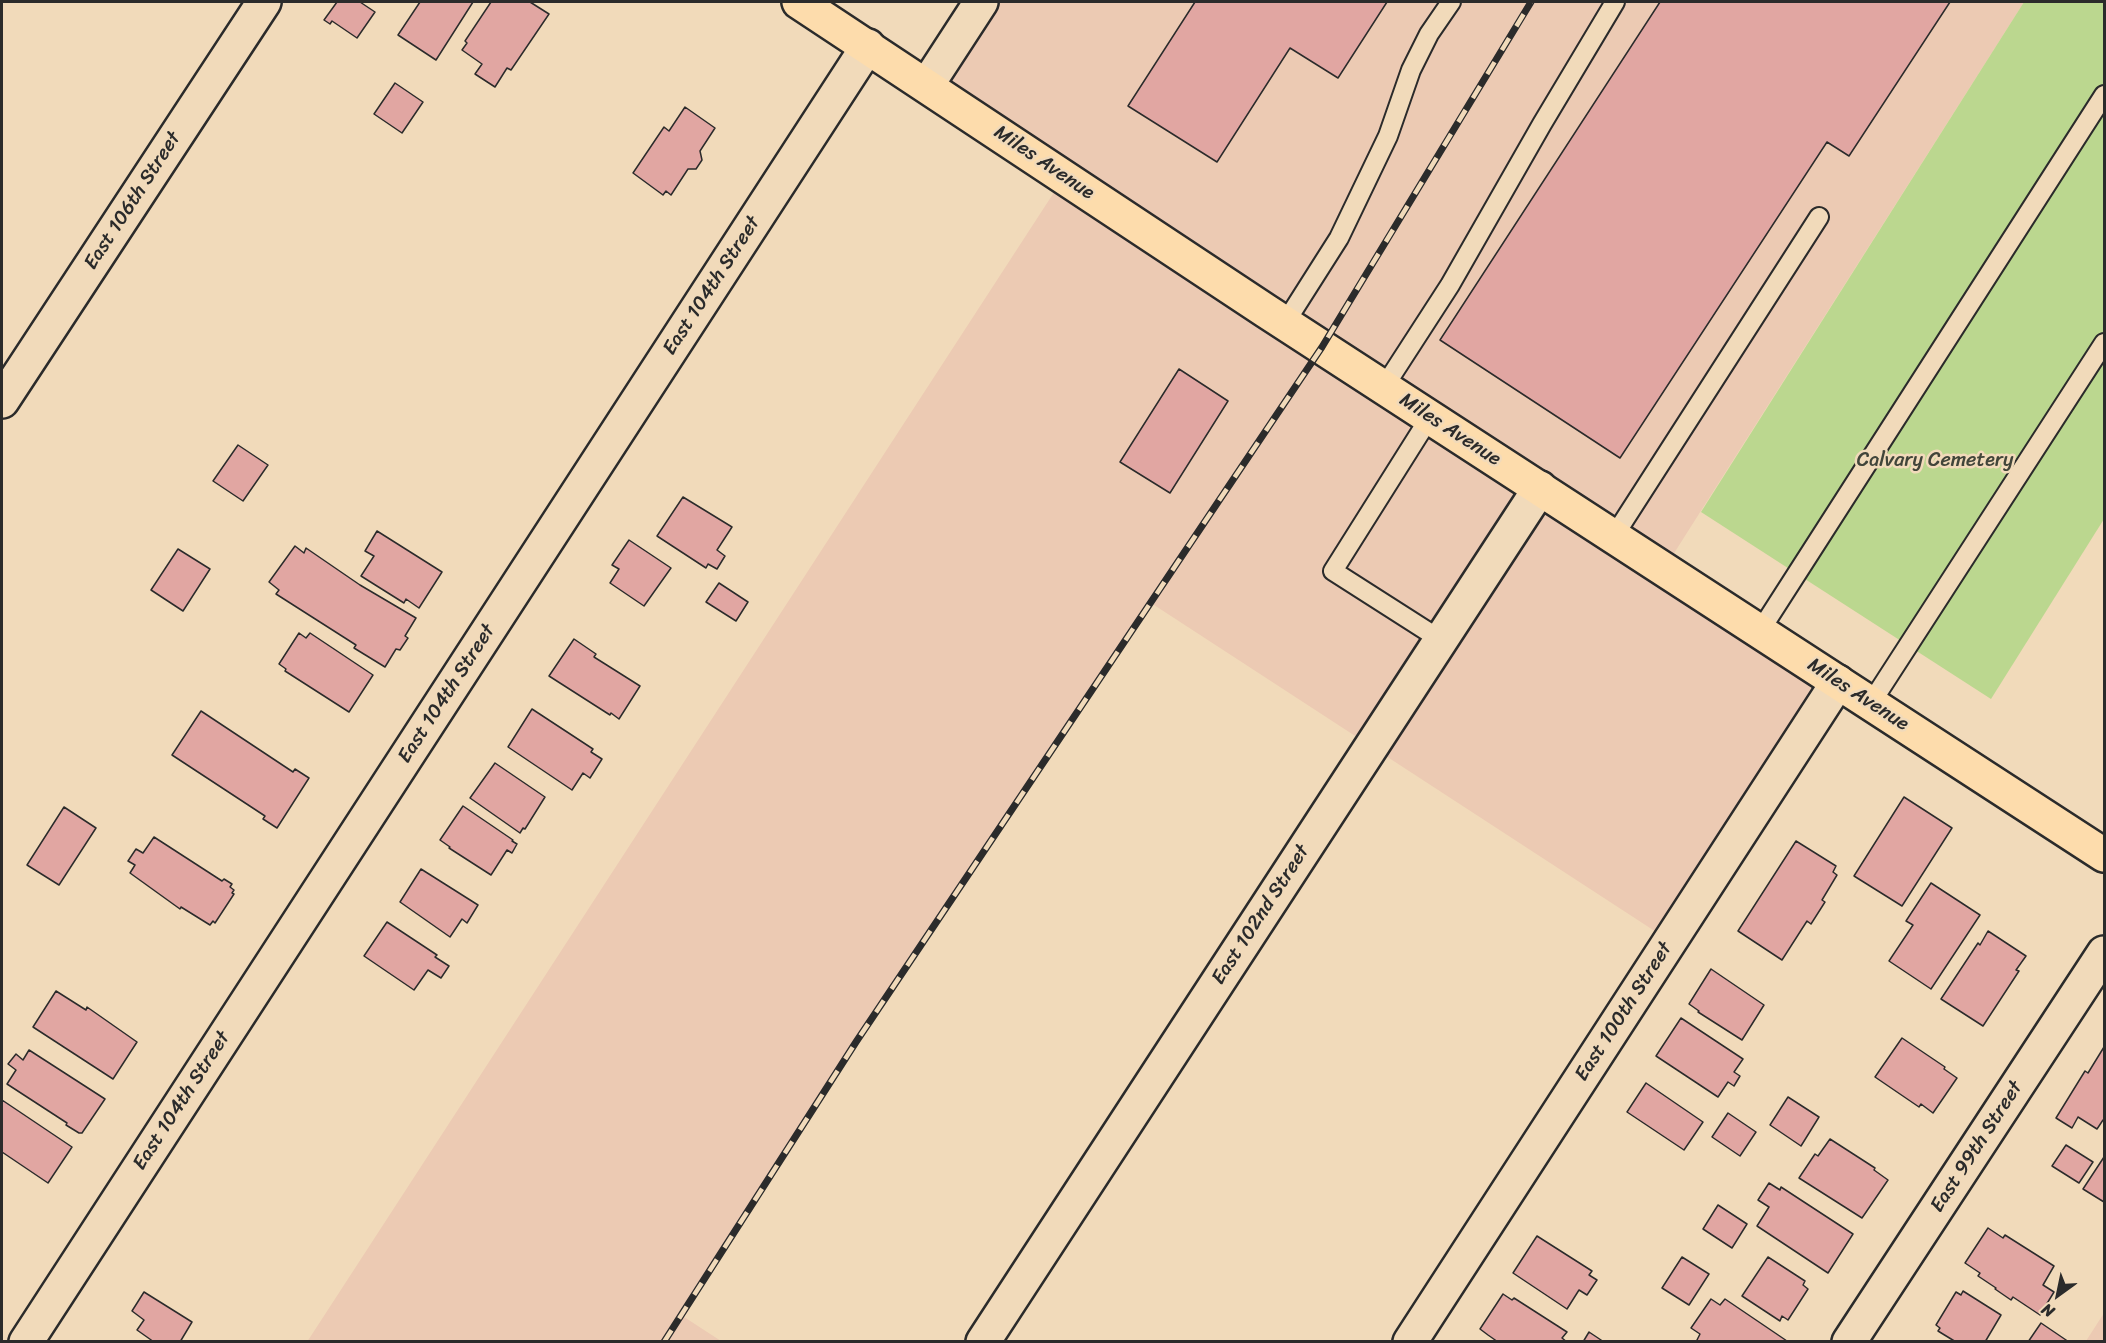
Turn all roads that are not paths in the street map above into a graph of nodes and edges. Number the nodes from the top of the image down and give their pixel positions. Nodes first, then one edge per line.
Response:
1 (264, 2) edge
2 (799, 2) edge
3 (981, 2) edge
4 (1451, 2) edge
5 (1615, 2) edge
6 (868, 46) junction
7 (927, 85) junction
8 (2104, 95) edge
9 (1819, 217) dead end
10 (1285, 323) junction
11 (2104, 343) edge
12 (1384, 387) junction
13 (2, 401) edge
14 (1430, 417) junction
15 (1540, 488) junction
16 (1614, 536) junction
17 (1760, 631) junction
18 (1441, 640) junction
19 (1838, 682) junction
20 (1871, 703) junction
21 (2104, 855) edge
22 (2104, 953) edge
23 (26, 1341) edge
24 (983, 1341) edge
25 (1410, 1341) edge
26 (1849, 1341) edge

1 - 13 street, East 106th Street
2 - 6 main road, Miles Avenue
3 - 7 street
4 - 10 lane
5 - 12 lane
6 - 7 main road, Miles Avenue
6 - 23 street, East 104th Street
7 - 10 main road, Miles Avenue
8 - 17 lane
9 - 16 lane
10 - 12 main road, Miles Avenue
11 - 20 lane
12 - 14 main road, Miles Avenue
14 - 15 main road, Miles Avenue
14 - 18 lane
15 - 16 main road, Miles Avenue
15 - 18 street, East 102nd Street
16 - 17 main road, Miles Avenue
17 - 19 main road, Miles Avenue
18 - 24 street, East 102nd Street
19 - 20 main road, Miles Avenue
19 - 25 street, East 100th Street
20 - 21 main road, Miles Avenue
22 - 26 street, East 99th Street

